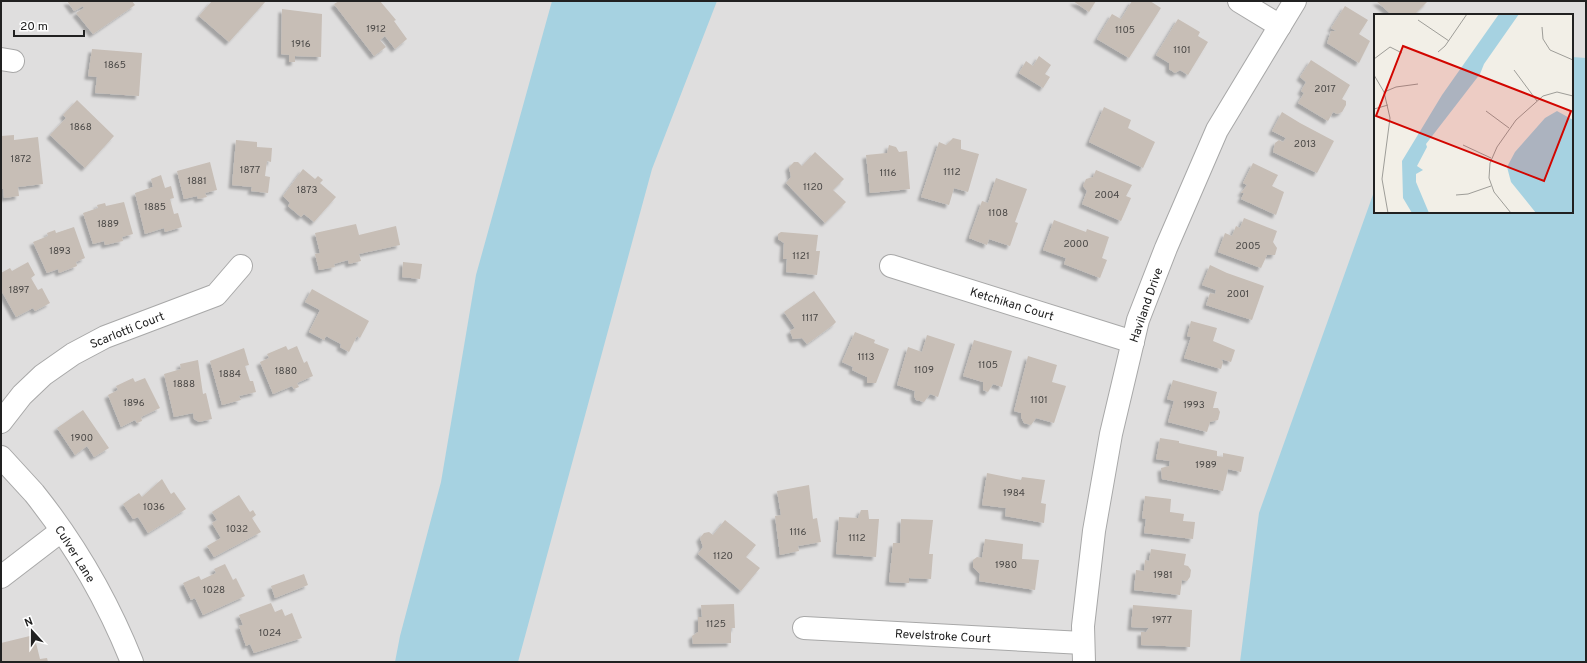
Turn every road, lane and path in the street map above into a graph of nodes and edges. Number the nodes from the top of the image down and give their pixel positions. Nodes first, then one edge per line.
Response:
1 (1240, 1) edge
2 (1295, 1) edge
3 (1280, 26) junction
4 (241, 266) dead end
5 (890, 266) dead end
6 (1132, 342) junction
7 (1, 422) edge
8 (1, 457) edge
9 (61, 531) junction
10 (1, 577) edge
11 (804, 628) dead end
12 (1083, 653) edge
13 (132, 662) edge

1 - 3 street
2 - 3 street, Haviland Drive
3 - 6 street, Haviland Drive
4 - 7 street, Scarlotti Court
5 - 6 street, Ketchikan Court
6 - 12 street, Haviland Drive
8 - 9 street, Culver Lane
9 - 10 street
9 - 13 street, Culver Lane
11 - 12 street, Revelstroke Court

